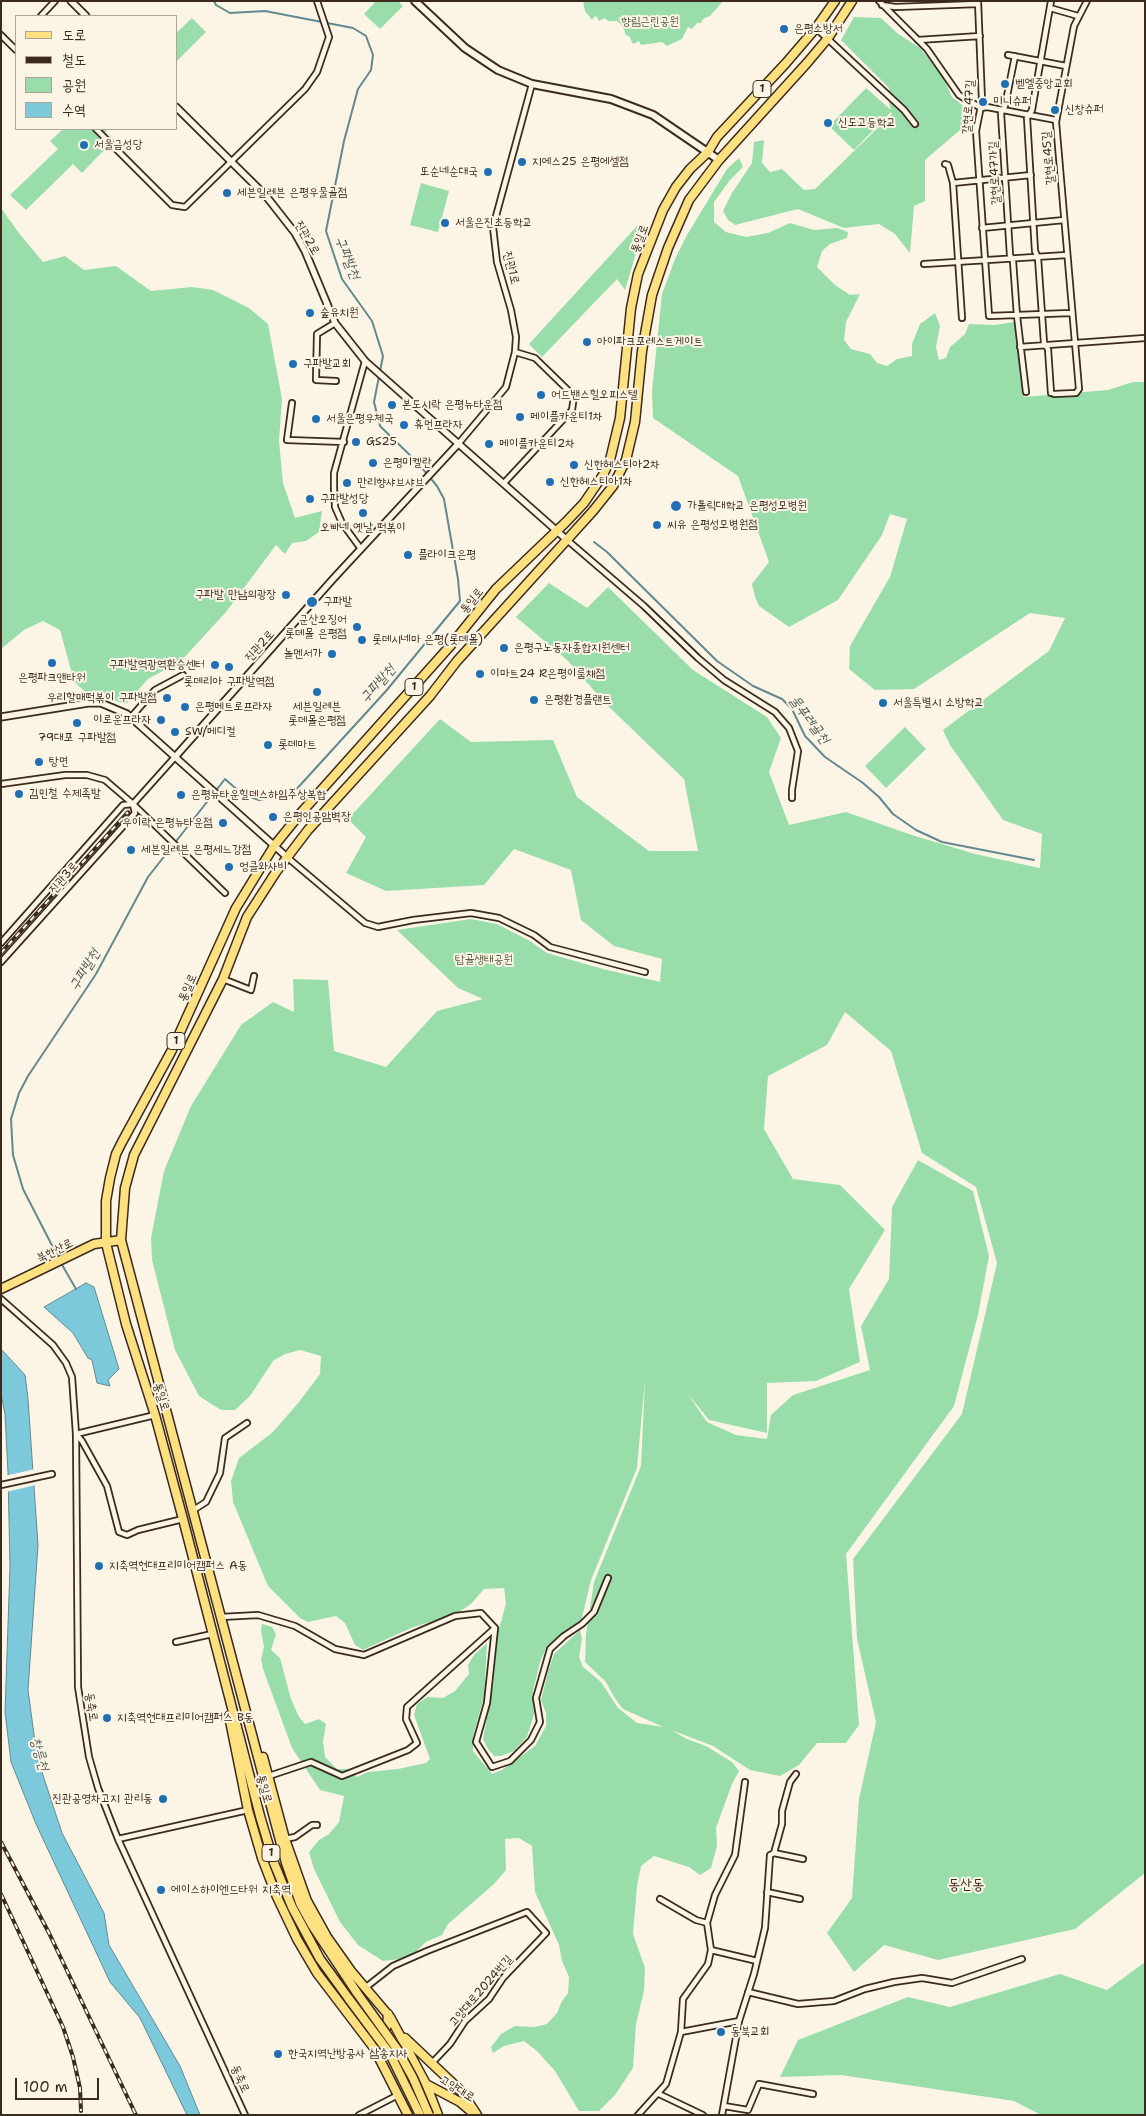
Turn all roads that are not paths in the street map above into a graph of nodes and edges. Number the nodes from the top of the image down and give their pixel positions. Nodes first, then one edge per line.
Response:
1 (55, 1) edge
2 (71, 1) edge
3 (415, 1) edge
4 (835, 1) edge
5 (852, 1) edge
6 (1051, 1) edge
7 (1087, 1) edge
8 (318, 2) edge
9 (978, 2) edge
10 (880, 3) edge
11 (1050, 8) junction
12 (42, 15) edge
13 (85, 15) edge
14 (1078, 16) junction
15 (816, 28) junction
16 (1, 35) edge
17 (980, 36) junction
18 (828, 38) junction
19 (918, 40) junction
20 (15, 42) edge
21 (12, 45) junction
22 (15, 49) edge
23 (1008, 55) dead end
24 (1015, 56) junction
25 (1040, 61) junction
26 (1066, 66) junction
27 (532, 84) junction
28 (980, 108) junction
29 (178, 110) edge
30 (1003, 110) junction
31 (1028, 115) junction
32 (1056, 120) junction
33 (915, 124) dead end
34 (97, 130) edge
35 (708, 152) junction
36 (719, 160) junction
37 (231, 161) junction
38 (945, 164) dead end
39 (1031, 175) junction
40 (1005, 178) junction
41 (979, 180) junction
42 (953, 183) junction
43 (1064, 220) junction
44 (1033, 223) junction
45 (1008, 225) junction
46 (982, 228) junction
47 (1037, 255) junction
48 (1067, 255) junction
49 (1012, 258) junction
50 (985, 260) junction
51 (957, 262) junction
52 (924, 264) dead end
53 (1071, 313) junction
54 (1042, 314) junction
55 (1016, 316) junction
56 (962, 318) dead end
57 (334, 323) junction
58 (1145, 338) edge
59 (1074, 344) junction
60 (1046, 346) junction
61 (1020, 347) junction
62 (515, 352) junction
63 (365, 360) junction
64 (336, 381) dead end
65 (1026, 392) dead end
66 (292, 403) dead end
67 (344, 442) junction
68 (459, 443) junction
69 (504, 483) junction
70 (557, 531) junction
71 (566, 539) junction
72 (361, 549) junction
73 (183, 675) dead end
74 (132, 716) junction
75 (1, 717) edge
76 (175, 757) junction
77 (1, 784) edge
78 (792, 798) dead end
79 (133, 804) junction
80 (274, 846) junction
81 (288, 858) junction
82 (225, 893) dead end
83 (1, 943) edge
84 (1, 962) edge
85 (645, 972) dead end
86 (254, 976) dead end
87 (223, 979) junction
88 (121, 1240) junction
89 (106, 1243) junction
90 (1, 1289) edge
91 (1, 1299) edge
92 (155, 1415) junction
93 (248, 1423) dead end
94 (76, 1434) junction
95 (52, 1474) dead end
96 (1, 1485) edge
97 (192, 1511) junction
98 (183, 1519) junction
99 (608, 1578) dead end
100 (221, 1617) junction
101 (495, 1628) junction
102 (212, 1634) junction
103 (176, 1642) dead end
104 (240, 1690) junction
105 (227, 1692) junction
106 (796, 1774) dead end
107 (269, 1776) junction
108 (745, 1782) dead end
109 (248, 1810) junction
110 (317, 1825) dead end
111 (118, 1839) junction
112 (285, 1839) junction
113 (774, 1852) junction
114 (803, 1859) dead end
115 (767, 1892) junction
116 (660, 1899) dead end
117 (800, 1899) dead end
118 (707, 1923) junction
119 (711, 1950) junction
120 (1022, 1959) dead end
121 (757, 1961) junction
122 (365, 1988) junction
123 (748, 1992) junction
124 (388, 2014) junction
125 (739, 2021) junction
126 (681, 2032) junction
127 (400, 2033) junction
128 (365, 2036) junction
129 (432, 2063) junction
130 (426, 2084) junction
131 (399, 2094) junction
132 (659, 2094) junction
133 (813, 2094) dead end
134 (724, 2106) junction
135 (245, 2115) edge
136 (358, 2115) edge
137 (408, 2115) edge
138 (420, 2115) edge
139 (428, 2115) edge
140 (438, 2115) edge
141 (476, 2115) edge
142 (638, 2115) edge
143 (703, 2115) edge
144 (722, 2115) edge

1 - 12 street
2 - 13 street
3 - 27 main road
4 - 15 main road, 통일로 / 1
5 - 18 main road, 통일로 / 1
6 - 11 street, 갈현로45길
7 - 14 street, 갈현로45길
8 - 37 street
9 - 10 street, 갈현로47길
9 - 17 street, 갈현로47길
10 - 19 street
11 - 14 street
11 - 25 street, 갈현로45길
14 - 26 street, 갈현로45길
15 - 18 street
15 - 35 main road, 통일로 / 1
16 - 21 street
17 - 19 street
17 - 28 street, 갈현로47길
18 - 33 street
18 - 36 main road, 통일로 / 1
19 - 28 street
20 - 21 street
21 - 22 street
23 - 24 street
24 - 25 street
24 - 30 street, 갈현로47가길
25 - 26 street
25 - 31 street, 갈현로45길
26 - 32 street, 갈현로45길
27 - 35 main road
27 - 62 street, 진관1로
28 - 30 street
28 - 41 street, 갈현로47길
29 - 37 street, 진관2로
30 - 31 street
30 - 40 street, 갈현로47가길
31 - 32 street
31 - 39 street, 갈현로45길
32 - 43 street, 갈현로45길
34 - 37 street
35 - 36 main road
35 - 70 main road, 통일로 / 1
36 - 71 main road, 통일로 / 1
37 - 57 street, 진관2로
38 - 42 street
39 - 40 street
39 - 44 street, 갈현로45길
40 - 41 street
40 - 45 street, 갈현로47가길
41 - 42 street
41 - 46 street, 갈현로47길
42 - 51 street
43 - 44 street
43 - 48 street, 갈현로45길
44 - 45 street
44 - 47 street, 갈현로45길
45 - 46 street
45 - 49 street, 갈현로47가길
46 - 50 street, 갈현로47길
47 - 48 street
47 - 49 street
47 - 54 street, 갈현로45길
48 - 53 street, 갈현로45길
49 - 50 street
49 - 55 street, 갈현로47가길
50 - 51 street
50 - 55 street, 갈현로47길
51 - 52 street
51 - 56 street
53 - 54 street
53 - 59 street, 갈현로45길
54 - 55 street
54 - 60 street, 갈현로45길
55 - 61 street, 갈현로47가길
57 - 63 street, 진관2로
57 - 64 street
58 - 59 street
59 - 60 street
59 - 60 street, 갈현로45길
60 - 61 street
61 - 65 street, 갈현로47가길
62 - 68 street, 진관1로
62 - 69 street
63 - 67 street
63 - 68 street, 진관2로
66 - 67 street
67 - 72 street
68 - 69 street
68 - 72 street, 진관2로
69 - 70 street
70 - 71 street
70 - 80 main road, 통일로 / 1
71 - 78 street
71 - 81 main road, 통일로 / 1
72 - 76 street, 진관2로
73 - 74 street
74 - 75 street
74 - 76 street
76 - 79 street, 진관3로
76 - 80 street
77 - 79 street
79 - 82 street
79 - 83 street, 진관3로
79 - 84 street, 진관3로
80 - 81 street
80 - 89 main road, 통일로 / 1
81 - 85 street
81 - 87 main road, 통일로 / 1
86 - 87 street
87 - 88 main road, 통일로 / 1
88 - 89 main road, 북한산로
88 - 97 main road, 통일로 / 1
89 - 90 main road, 북한산로
89 - 92 main road, 통일로 / 1
91 - 94 street, 동축로
92 - 94 street
92 - 98 main road, 통일로 / 1
93 - 97 street
94 - 98 street
94 - 111 street, 동축로
95 - 96 street
97 - 100 main road, 통일로 / 1
98 - 102 main road, 통일로 / 1
99 - 101 street
100 - 101 street
100 - 104 main road, 통일로 / 1
101 - 107 street, 통일로
102 - 103 street
102 - 105 main road, 통일로 / 1
104 - 107 main road
104 - 139 main road, 통일로 / 1, bridge
105 - 109 main road
105 - 138 main road, 통일로 / 1, bridge
106 - 113 street
107 - 112 main road
108 - 118 street
109 - 111 street
109 - 128 main road
110 - 112 street
111 - 135 street, 동축로
112 - 122 main road
113 - 114 street
113 - 115 street
115 - 117 street
115 - 121 street
116 - 118 street
118 - 119 street
119 - 121 street
119 - 126 street
120 - 123 street
121 - 123 street
122 - 124 main road
122 - 129 street, 고양대로2024번길
123 - 125 street
124 - 127 main road
124 - 128 main road
125 - 126 street
125 - 134 street
126 - 132 street
127 - 129 main road
127 - 130 main road
128 - 131 main road
129 - 141 main road
130 - 131 main road
130 - 140 main road
130 - 141 main road, 고양대로
131 - 136 street
131 - 137 main road
132 - 142 street
132 - 143 street
133 - 134 street
134 - 144 street

